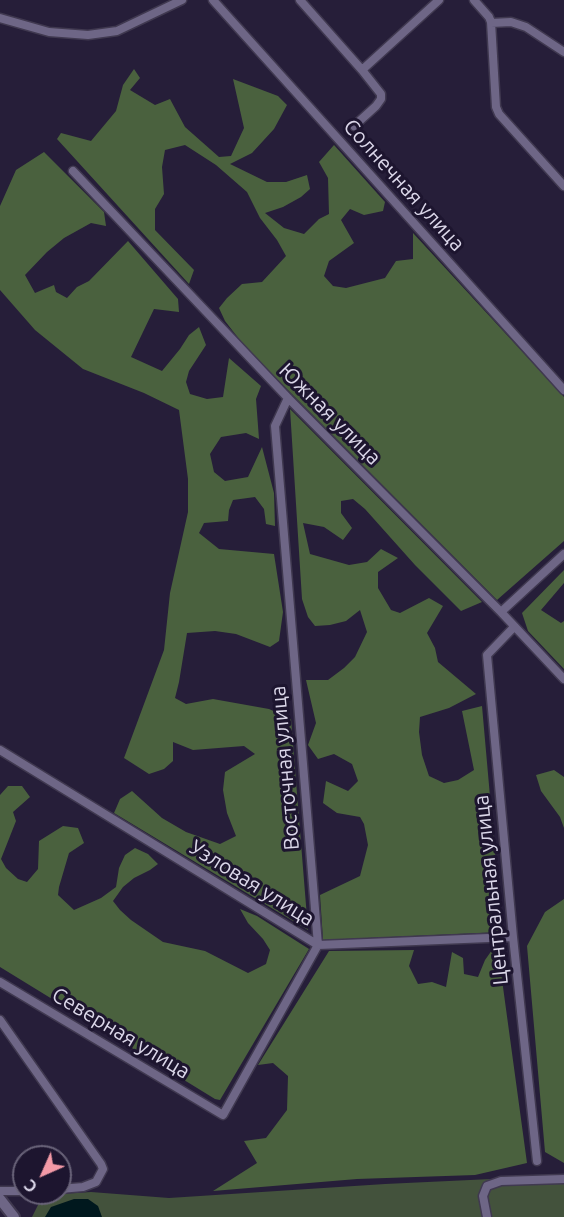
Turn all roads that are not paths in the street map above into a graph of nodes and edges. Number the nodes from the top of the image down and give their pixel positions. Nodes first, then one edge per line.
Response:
1 (182, 0) edge
2 (300, 0) edge
3 (439, 0) edge
4 (474, 0) edge
5 (215, 2) edge
6 (0, 18) edge
7 (491, 23) junction
8 (564, 52) edge
9 (362, 70) junction
10 (354, 126) dead end
11 (73, 171) dead end
12 (564, 186) edge
13 (564, 390) edge
14 (288, 398) junction
15 (564, 554) edge
16 (501, 612) junction
17 (514, 627) junction
18 (564, 679) edge
19 (0, 750) edge
20 (513, 937) junction
21 (318, 945) junction
22 (0, 982) edge
23 (0, 1020) edge
24 (537, 1161) dead end
25 (564, 1179) edge
26 (72, 1188) edge
27 (0, 1199) edge
28 (14, 1217) edge
29 (487, 1217) edge

1 - 6 street
2 - 9 street
3 - 9 street
4 - 7 street
5 - 13 street, Солнечная улица
7 - 8 street
7 - 12 street
9 - 10 street
11 - 14 street, Южная улица
14 - 16 street, Южная улица
14 - 21 street, Восточная улица
15 - 16 street
16 - 17 street, Южная улица
17 - 18 street, Южная улица
17 - 20 street, Центральная улица
19 - 21 street, Узловая улица
20 - 21 street, Узловая улица
20 - 24 street, Центральная улица
21 - 22 street, Северная улица
23 - 26 street
25 - 29 street
27 - 28 street

